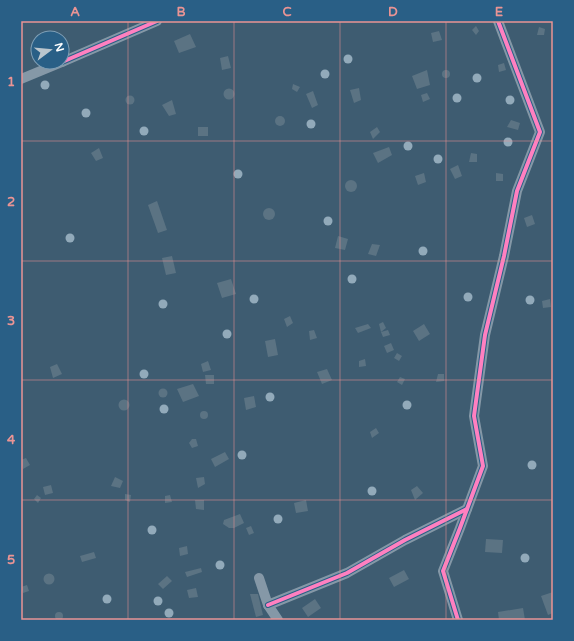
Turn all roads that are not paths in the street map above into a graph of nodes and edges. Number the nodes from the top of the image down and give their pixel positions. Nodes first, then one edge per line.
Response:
1 (157, 21) edge
2 (498, 21) edge
3 (70, 59) edge
4 (43, 70) edge
5 (21, 79) edge
6 (467, 509) junction
7 (258, 578) dead end
8 (268, 605) junction
9 (278, 620) edge
10 (458, 620) edge

1 - 3 street
2 - 6 street
4 - 5 street
6 - 8 street
6 - 10 street
7 - 8 street
8 - 9 street

